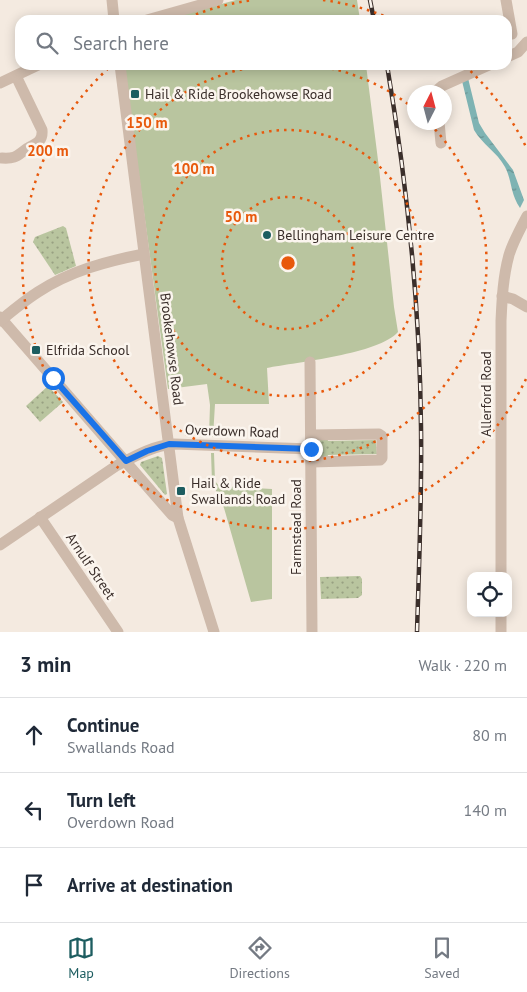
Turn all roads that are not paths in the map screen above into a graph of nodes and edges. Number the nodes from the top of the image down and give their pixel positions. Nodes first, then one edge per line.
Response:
1 (112, 0) edge
2 (218, 0) edge
3 (506, 0) edge
4 (114, 15) edge
5 (165, 15) edge
6 (509, 15) edge
7 (527, 42) edge
8 (512, 55) edge
9 (28, 70) edge
10 (121, 70) edge
11 (478, 70) edge
12 (16, 76) junction
13 (0, 83) edge
14 (444, 85) edge
15 (439, 130) edge
16 (441, 143) dead end
17 (2, 158) dead end
18 (527, 216) edge
19 (144, 254) junction
20 (502, 296) junction
21 (527, 308) edge
22 (1, 319) edge
23 (310, 362) dead end
24 (311, 435) junction
25 (169, 444) junction
26 (311, 449) junction
27 (126, 461) junction
28 (312, 462) junction
29 (40, 517) junction
30 (178, 518) junction
31 (0, 545) edge
32 (501, 572) edge
33 (501, 617) edge
34 (118, 632) edge
35 (214, 632) edge
36 (312, 632) edge
37 (502, 632) edge

1 - 4 street
2 - 5 street
3 - 6 street
7 - 8 street
9 - 12 street
10 - 19 street, Brookehowse Road
11 - 14 street
12 - 13 street
12 - 17 street
15 - 16 street
18 - 20 street, Allerford Road
19 - 22 street
19 - 25 street, Brookehowse Road
20 - 21 street
20 - 32 street, Allerford Road
22 - 27 street
23 - 24 street, Farmstead Road
24 - 26 street, Farmstead Road
24 - 28 street
25 - 26 street, Overdown Road
25 - 27 street, Overdown Road
25 - 30 street, Brookehowse Road
26 - 28 street, Farmstead Road
27 - 29 street, Overdown Road
27 - 30 street
28 - 36 street, Farmstead Road
29 - 31 street, Overdown Road
29 - 34 street, Arnulf Street
30 - 35 street, Brookehowse Road
33 - 37 street

